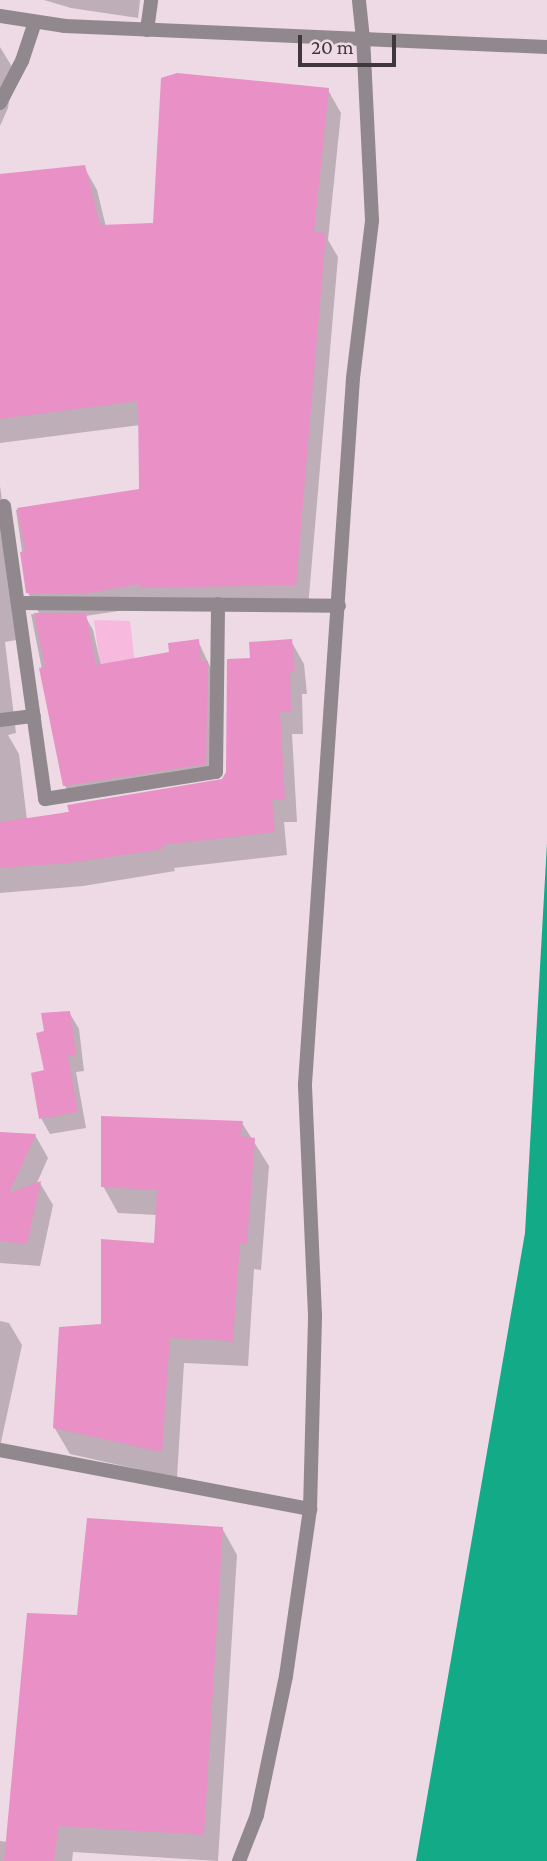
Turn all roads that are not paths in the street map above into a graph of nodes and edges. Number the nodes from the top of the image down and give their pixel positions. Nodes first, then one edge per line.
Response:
1 (151, 0) edge
2 (359, 0) edge
3 (0, 16) edge
4 (35, 22) junction
5 (147, 30) junction
6 (363, 38) junction
7 (547, 47) edge
8 (0, 103) edge
9 (4, 506) dead end
10 (18, 603) junction
11 (218, 604) junction
12 (339, 606) junction
13 (34, 716) junction
14 (0, 720) edge
15 (0, 1450) edge
16 (310, 1509) junction
17 (239, 1861) edge

1 - 5 street
2 - 6 street
3 - 4 street
4 - 5 street
4 - 8 street
5 - 6 street
6 - 7 street
6 - 12 street
9 - 10 street
10 - 11 street
10 - 13 street
11 - 12 street
11 - 13 street
12 - 16 street
13 - 14 street
15 - 16 street
16 - 17 street

